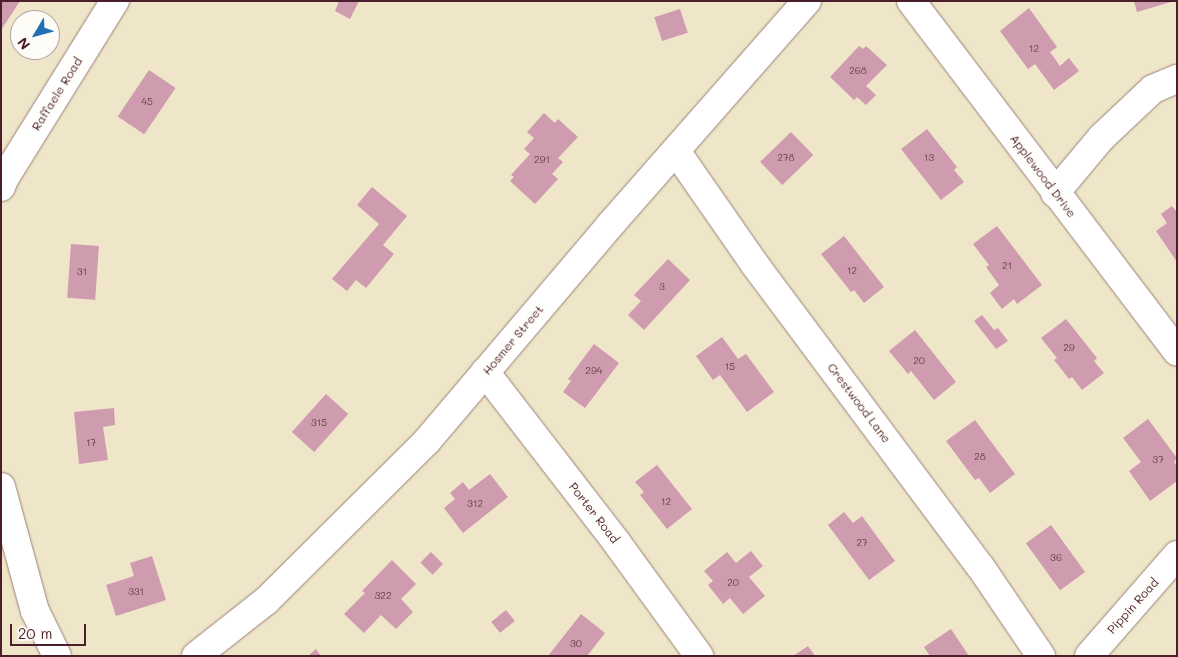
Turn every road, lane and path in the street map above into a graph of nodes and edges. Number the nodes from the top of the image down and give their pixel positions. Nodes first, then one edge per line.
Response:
1 (115, 1) edge
2 (807, 1) edge
3 (911, 1) edge
4 (1177, 79) edge
5 (676, 151) junction
6 (1, 187) edge
7 (1055, 193) junction
8 (1177, 351) edge
9 (485, 372) junction
10 (1, 488) edge
11 (1177, 555) edge
12 (691, 653) edge
13 (57, 656) edge
14 (196, 656) edge
15 (1041, 656) edge
16 (1089, 656) edge

1 - 6 street, Raffaele Road
2 - 5 street, Hosmer Street
3 - 7 street, Applewood Drive
4 - 7 street
5 - 9 street, Hosmer Street
5 - 15 street, Crestwood Lane
7 - 8 street, Applewood Drive
9 - 12 street, Porter Road
9 - 14 street, Hosmer Street
10 - 13 street
11 - 16 street, Pippin Road

